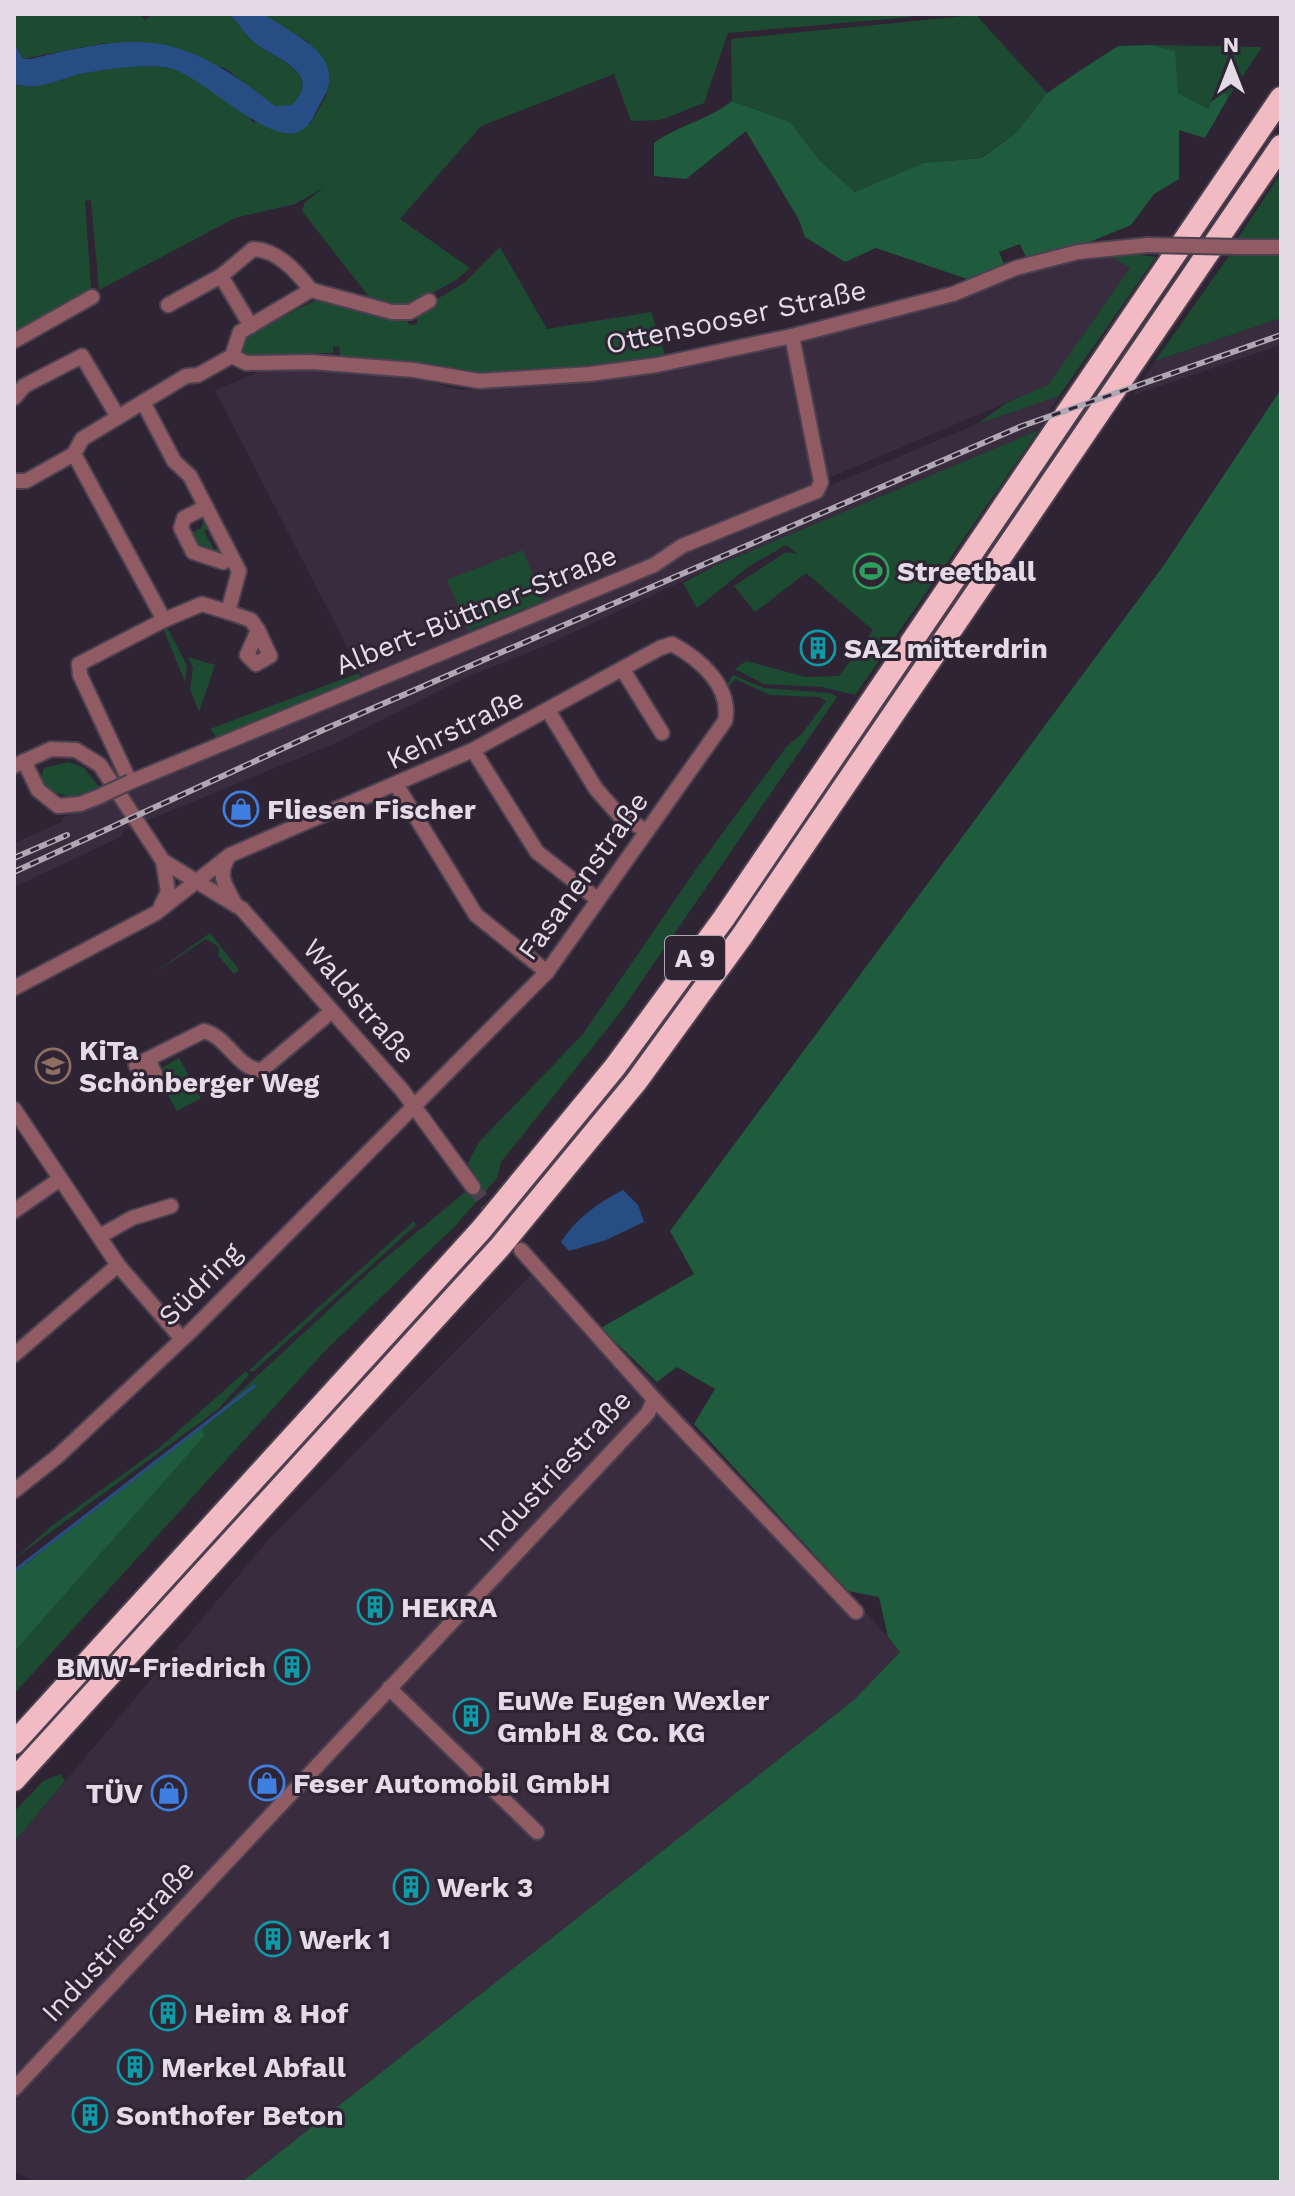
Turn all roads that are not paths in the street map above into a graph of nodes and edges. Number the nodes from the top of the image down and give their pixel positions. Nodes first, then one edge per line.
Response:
1 (1281, 98) edge
2 (1281, 146) edge
3 (1281, 247) edge
4 (221, 276) junction
5 (311, 290) junction
6 (92, 297) dead end
7 (429, 301) dead end
8 (168, 305) dead end
9 (251, 326) junction
10 (792, 336) junction
11 (14, 341) edge
12 (232, 356) junction
13 (14, 398) edge
14 (143, 402) junction
15 (118, 417) junction
16 (74, 454) junction
17 (14, 481) edge
18 (206, 507) junction
19 (232, 558) junction
20 (228, 612) junction
21 (164, 620) junction
22 (258, 630) dead end
23 (694, 655) joint
24 (623, 670) junction
25 (549, 712) junction
26 (662, 733) dead end
27 (473, 750) junction
28 (19, 764) edge
29 (130, 782) junction
30 (397, 786) junction
31 (647, 831) junction
32 (230, 855) junction
33 (163, 861) junction
34 (189, 878) junction
35 (597, 899) junction
36 (234, 902) junction
37 (156, 913) junction
38 (547, 972) junction
39 (14, 988) edge
40 (332, 1011) junction
41 (148, 1059) dead end
42 (414, 1104) junction
43 (14, 1109) edge
44 (60, 1179) junction
45 (473, 1187) tunnel mouth
46 (171, 1206) dead end
47 (14, 1211) edge
48 (100, 1236) junction
49 (521, 1250) tunnel mouth
50 (118, 1265) junction
51 (182, 1339) junction
52 (14, 1355) edge
53 (654, 1399) junction
54 (14, 1491) edge
55 (856, 1612) dead end
56 (389, 1688) junction
57 (14, 1743) edge
58 (14, 1780) edge
59 (537, 1832) dead end
60 (14, 2089) edge

1 - 57 highway, A 9
2 - 58 highway, A 9
3 - 10 street, Ottensooser Straße, bridge
4 - 5 street
4 - 8 street
4 - 9 street
5 - 7 street
5 - 9 street
6 - 11 street
9 - 12 street
10 - 12 street, Ottensooser Straße
10 - 29 street, Albert-Büttner-Straße
12 - 14 street
13 - 15 street
14 - 15 street
14 - 18 street
15 - 16 street
16 - 17 street
16 - 21 street
18 - 19 street
18 - 19 street
19 - 20 street
20 - 21 street
20 - 22 street
21 - 29 street
23 - 24 street, Kehrstraße
23 - 31 street, Fasanenstraße
24 - 25 street, Kehrstraße
24 - 26 street
25 - 27 street, Kehrstraße
25 - 31 street
27 - 30 street, Kehrstraße
27 - 35 street
28 - 29 street, Albert-Büttner-Straße, bridge
28 - 33 street
30 - 32 street, Kehrstraße
30 - 38 street
31 - 35 street, Fasanenstraße
32 - 34 street, Kehrstraße
32 - 36 street
33 - 34 street, Waldstraße
33 - 37 street
34 - 36 street, Waldstraße
34 - 37 street, Kehrstraße
35 - 38 street, Fasanenstraße
36 - 40 street, Waldstraße
37 - 39 street, Kehrstraße
38 - 42 street, Fasanenstraße
40 - 41 street
40 - 42 street, Waldstraße
42 - 45 street, Waldstraße
42 - 51 street, Südring
43 - 44 street
44 - 47 street
44 - 48 street
46 - 48 street
48 - 50 street
49 - 53 street
50 - 51 street
50 - 52 street
51 - 54 street, Südring
53 - 55 street, Industriestraße
53 - 56 street, Industriestraße
56 - 59 street
56 - 60 street, Industriestraße

